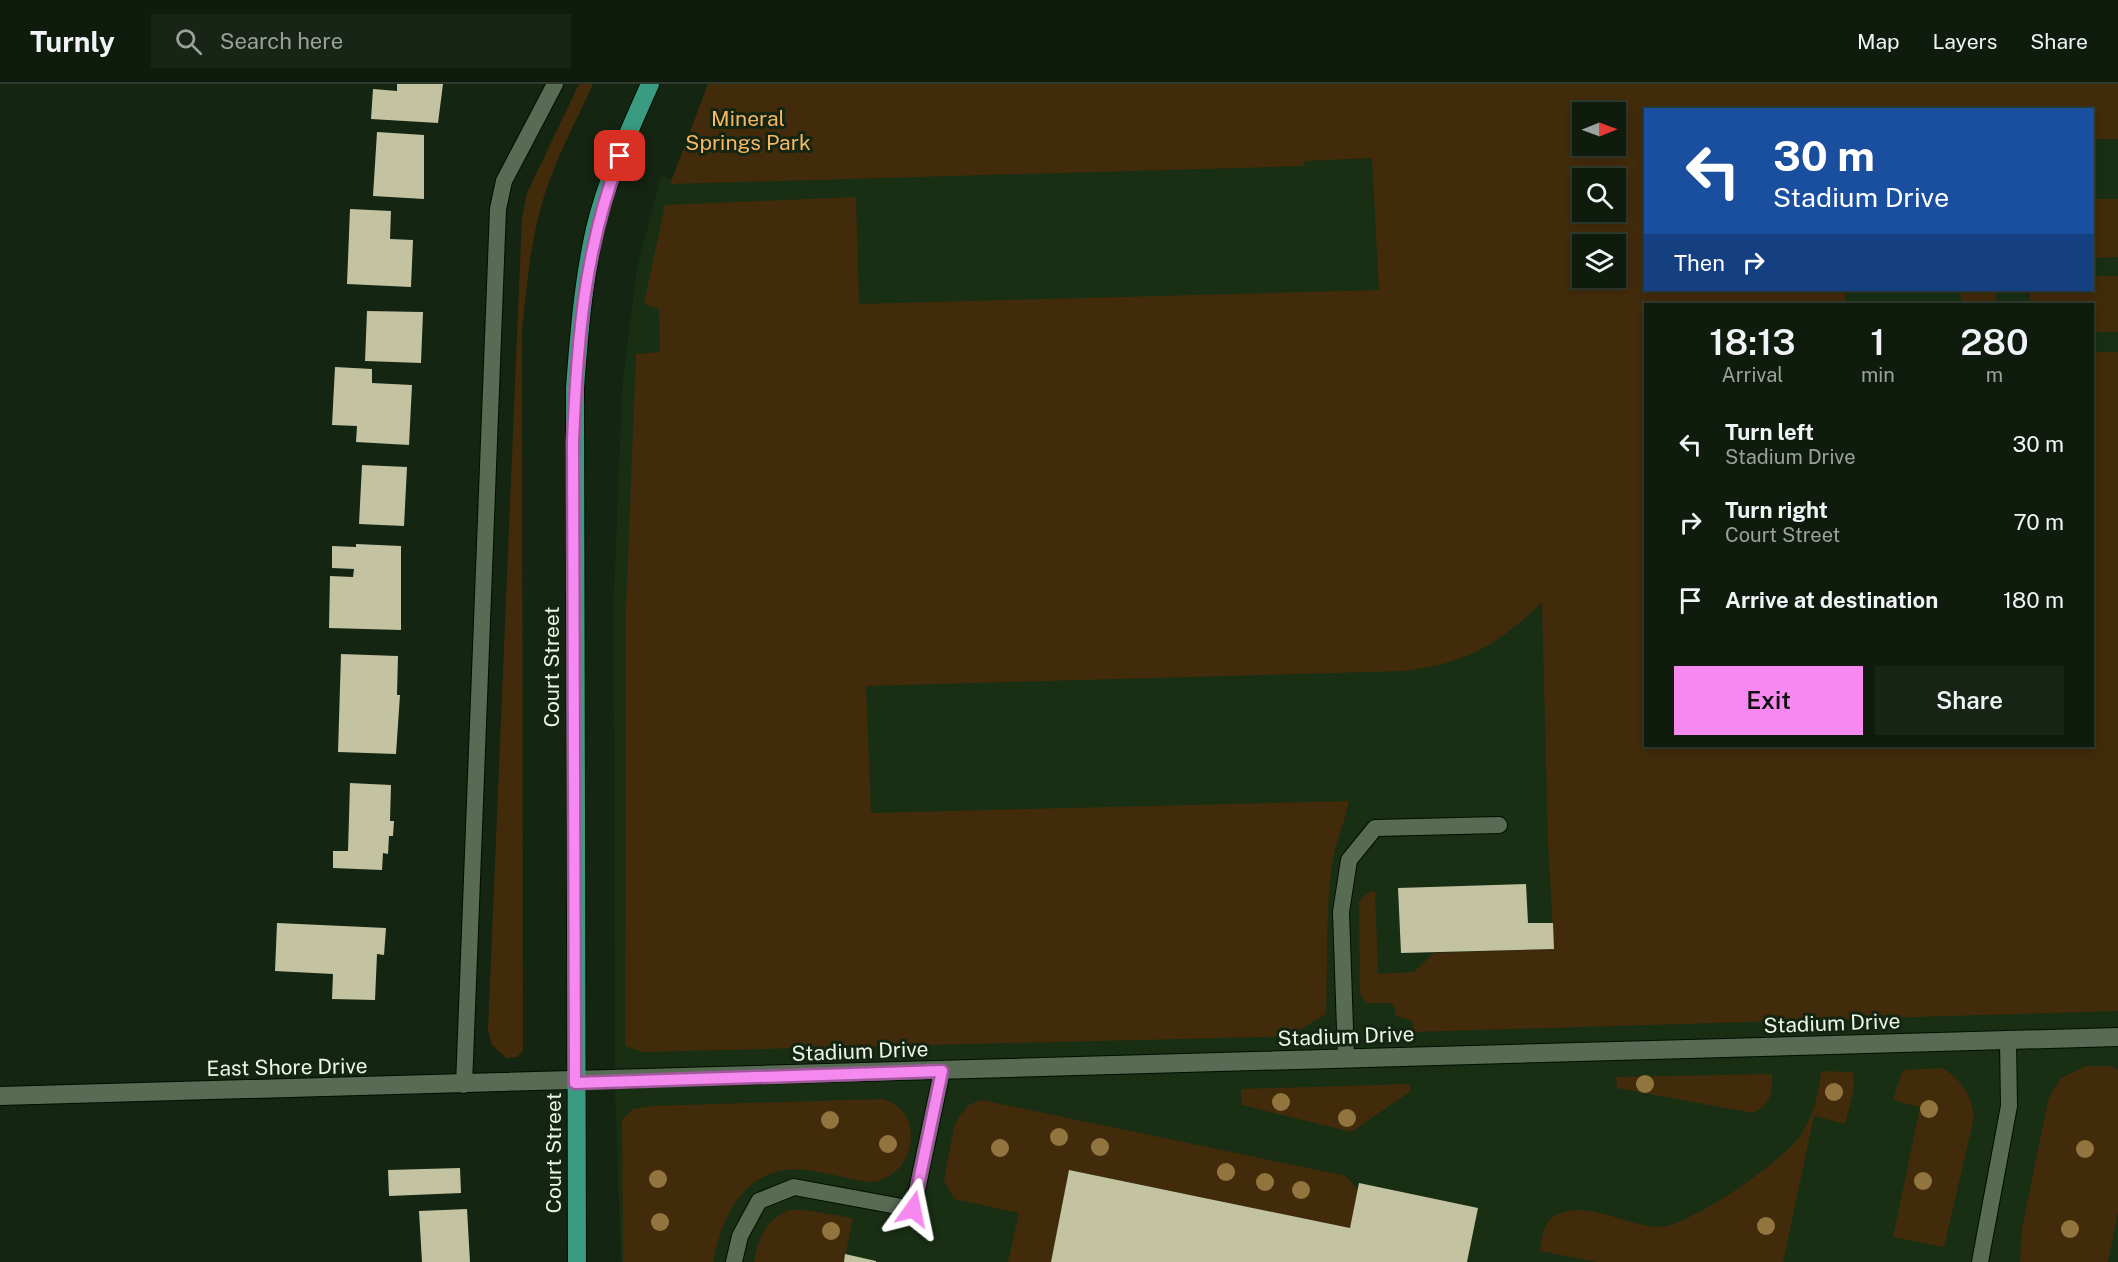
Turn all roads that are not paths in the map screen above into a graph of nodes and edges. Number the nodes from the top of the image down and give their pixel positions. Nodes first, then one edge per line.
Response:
1 (555, 84) edge
2 (650, 84) edge
3 (1499, 825) dead end
4 (2118, 1037) edge
5 (2008, 1041) junction
6 (1346, 1059) junction
7 (942, 1071) junction
8 (575, 1083) junction
9 (464, 1085) junction
10 (0, 1096) edge
11 (577, 1262) edge
12 (734, 1262) edge
13 (1980, 1262) edge

1 - 9 lane
2 - 8 main road, Court Street
3 - 6 lane
4 - 5 street, Stadium Drive
5 - 6 street, Stadium Drive
5 - 13 lane
6 - 7 street, Stadium Drive
7 - 8 street, Stadium Drive
7 - 12 lane
8 - 9 street, East Shore Drive
8 - 11 main road, Court Street
9 - 10 street, East Shore Drive

